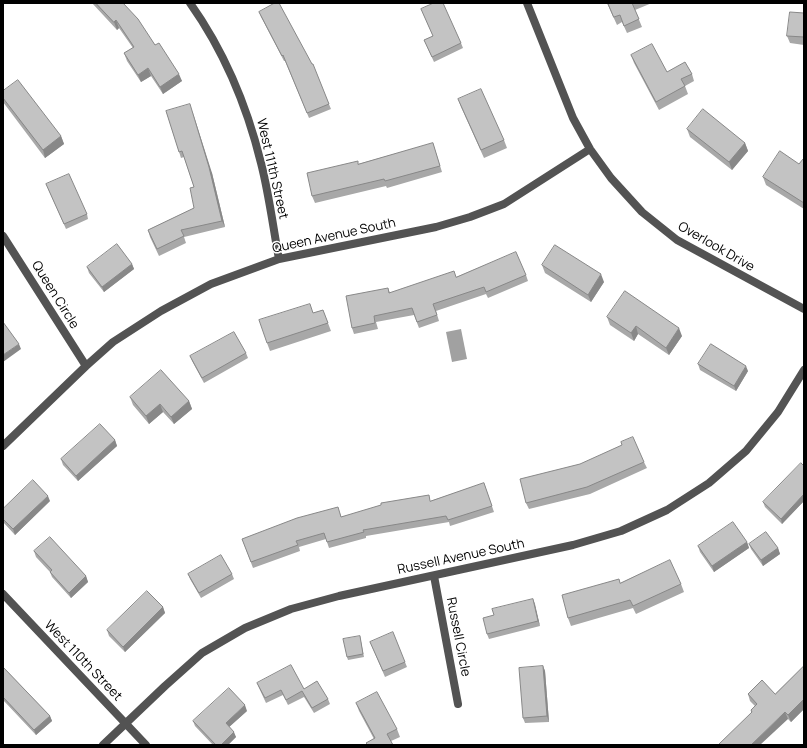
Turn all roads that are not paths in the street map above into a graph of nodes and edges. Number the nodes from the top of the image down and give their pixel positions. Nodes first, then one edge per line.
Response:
1 (190, 3) edge
2 (527, 3) edge
3 (590, 149) junction
4 (3, 236) edge
5 (279, 259) junction
6 (804, 309) edge
7 (86, 366) junction
8 (804, 370) edge
9 (3, 446) edge
10 (434, 576) junction
11 (3, 594) edge
12 (458, 704) dead end
13 (126, 723) junction
14 (103, 745) edge
15 (146, 745) edge

1 - 5 street, West 111th Street
2 - 3 street, Overlook Drive
3 - 5 street, Queen Avenue South
3 - 6 street, Overlook Drive
4 - 7 street, Queen Circle
5 - 7 street, Queen Avenue South
7 - 9 street, Queen Avenue South
8 - 10 street, Russell Avenue South
10 - 12 street, Russell Circle
10 - 13 street, Russell Avenue South
11 - 13 street, West 110th Street
13 - 14 street, Russell Avenue South
13 - 15 street, West 110th Street

